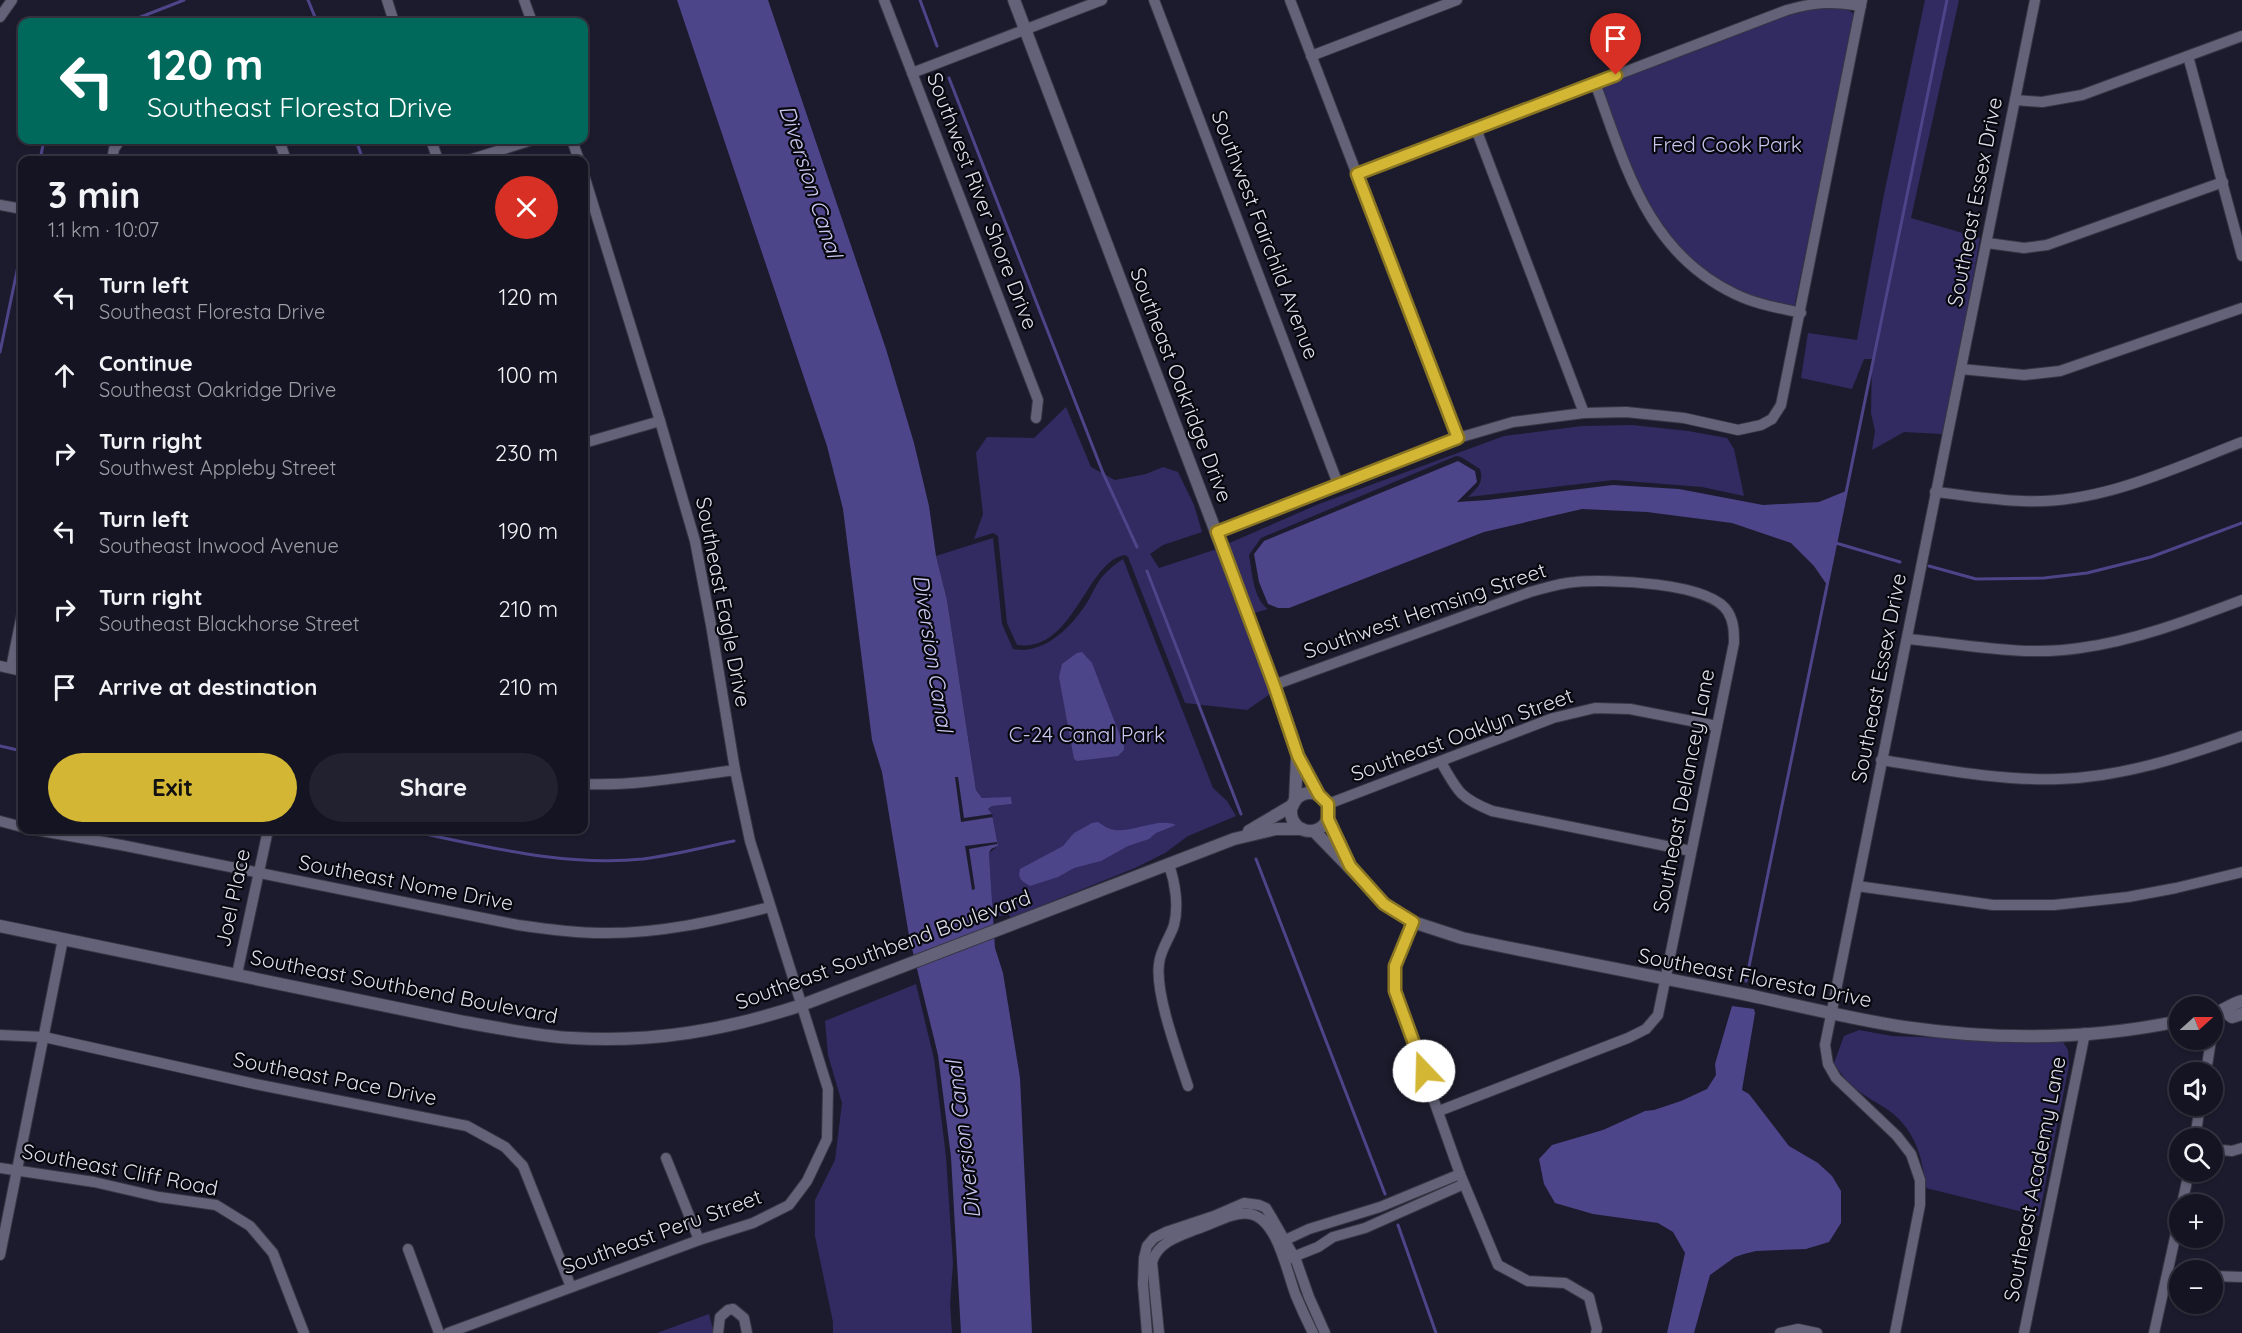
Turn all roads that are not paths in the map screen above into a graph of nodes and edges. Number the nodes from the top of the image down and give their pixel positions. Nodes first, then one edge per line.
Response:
1 (12, 0) edge
2 (387, 0) edge
3 (524, 0) edge
4 (884, 0) edge
5 (1014, 0) edge
6 (1102, 0) edge
7 (1154, 0) edge
8 (1290, 0) edge
9 (1457, 0) edge
10 (2035, 0) edge
11 (1862, 3) edge
12 (0, 17) edge
13 (393, 18) edge
14 (531, 18) edge
15 (1025, 30) junction
16 (2242, 36) edge
17 (1311, 56) junction
18 (2188, 56) junction
19 (912, 73) junction
20 (1595, 83) junction
21 (2015, 100) junction
22 (1476, 129) junction
23 (519, 144) edge
24 (482, 156) edge
25 (1357, 174) junction
26 (2223, 182) junction
27 (588, 188) edge
28 (0, 205) edge
29 (18, 208) edge
30 (1987, 243) junction
31 (2242, 256) edge
32 (2242, 308) edge
33 (1801, 313) junction
34 (1961, 369) junction
35 (1584, 413) junction
36 (1036, 418) dead end
37 (660, 421) junction
38 (1458, 438) junction
39 (588, 442) edge
40 (2242, 442) edge
41 (1338, 484) junction
42 (1935, 492) junction
43 (1217, 532) junction
44 (2242, 600) edge
45 (1727, 611) joint
46 (18, 626) edge
47 (1907, 639) junction
48 (5, 667) edge
49 (1274, 685) junction
50 (1717, 726) junction
51 (2242, 736) edge
52 (1298, 756) junction
53 (1881, 760) junction
54 (1441, 762) junction
55 (735, 770) junction
56 (588, 784) edge
57 (1324, 800) junction
58 (1294, 803) junction
59 (1328, 819) junction
60 (0, 821) edge
61 (18, 826) edge
62 (1308, 830) junction
63 (57, 834) edge
64 (267, 834) edge
65 (1238, 838) junction
66 (1691, 851) junction
67 (1169, 865) junction
68 (1350, 866) junction
69 (2242, 872) edge
70 (259, 873) junction
71 (1857, 886) junction
72 (770, 907) junction
73 (1413, 922) junction
74 (0, 926) edge
75 (63, 939) junction
76 (237, 974) junction
77 (1666, 980) junction
78 (2242, 1001) edge
79 (802, 1005) junction
80 (2223, 1009) edge
81 (1831, 1014) junction
82 (2242, 1014) edge
83 (2223, 1015) edge
84 (2169, 1023) edge
85 (2085, 1033) junction
86 (0, 1035) edge
87 (44, 1037) junction
88 (1188, 1086) dead end
89 (1439, 1111) junction
90 (2242, 1148) edge
91 (2223, 1150) edge
92 (666, 1158) dead end
93 (0, 1168) edge
94 (16, 1169) junction
95 (1462, 1179) junction
96 (1419, 1191) junction
97 (1424, 1202) junction
98 (699, 1240) junction
99 (1281, 1242) junction
100 (2173, 1248) edge
101 (408, 1249) dead end
102 (0, 1255) edge
103 (1290, 1258) junction
104 (1148, 1259) junction
105 (2168, 1272) joint
106 (2223, 1276) edge
107 (2242, 1277) edge
108 (571, 1287) junction
109 (304, 1333) edge
110 (439, 1333) edge
111 (448, 1333) edge
112 (718, 1333) edge
113 (747, 1333) edge
114 (1147, 1333) edge
115 (1159, 1333) edge
116 (1313, 1333) edge
117 (1324, 1333) edge
118 (1596, 1333) edge
119 (1780, 1333) edge
120 (1817, 1333) edge
121 (1895, 1333) edge
122 (2024, 1333) edge
123 (2154, 1333) edge

1 - 12 street
2 - 13 street
3 - 14 street
4 - 19 street, Southwest River Shore Drive
5 - 15 street, Southeast Oakridge Drive
6 - 15 street
7 - 41 street, Southwest Fairchild Avenue
8 - 17 street
9 - 17 street
10 - 21 street, Southeast Essex Drive
11 - 20 street
11 - 33 street
15 - 19 street
15 - 43 street, Southeast Oakridge Drive
16 - 18 street
17 - 25 street
18 - 21 street
18 - 26 street
19 - 36 street, Southwest River Shore Drive
20 - 22 street
20 - 33 street
21 - 30 street, Southeast Essex Drive
22 - 25 street
22 - 35 street
23 - 24 street
25 - 38 street
26 - 30 street
26 - 31 street
27 - 37 street, Southeast Eagle Drive
28 - 29 street
30 - 34 street, Southeast Essex Drive
32 - 34 street
33 - 35 street
34 - 42 street, Southeast Essex Drive
35 - 38 street
37 - 39 street
37 - 55 street, Southeast Eagle Drive
38 - 41 street
40 - 42 street
41 - 43 street
42 - 47 street, Southeast Essex Drive
43 - 49 street, Southeast Oakridge Drive
44 - 47 street
45 - 49 street, Southwest Hemsing Street
45 - 50 street, Southeast Delancey Lane
46 - 48 street
47 - 53 street, Southeast Essex Drive
49 - 52 street, Southeast Oakridge Drive
50 - 54 street, Southeast Oaklyn Street
50 - 66 street, Southeast Delancey Lane
51 - 53 street
52 - 57 street, Southeast Oakridge Drive
52 - 58 street, Southeast Oakridge Drive
53 - 71 street, Southeast Essex Drive
54 - 57 street, Southeast Oaklyn Street
54 - 66 street
55 - 56 street
55 - 72 street, Southeast Eagle Drive
57 - 58 street
57 - 59 street
58 - 62 street
58 - 65 street, Southeast Southbend Boulevard
59 - 62 street
59 - 68 street, Southeast Floresta Drive
60 - 61 street
62 - 65 street, Southeast Southbend Boulevard
62 - 68 street, Southeast Floresta Drive
63 - 70 street, Southeast Nome Drive
64 - 70 street, Joel Place
65 - 67 street, Southeast Southbend Boulevard
66 - 77 street, Southeast Delancey Lane
67 - 79 street, Southeast Southbend Boulevard
67 - 88 street
68 - 73 street, Southeast Floresta Drive
69 - 71 street
70 - 72 street, Southeast Nome Drive
70 - 76 street, Joel Place
71 - 81 street, Southeast Essex Drive
72 - 79 street, Southeast Eagle Drive
73 - 77 street, Southeast Floresta Drive
73 - 89 street
74 - 75 street, Southeast Southbend Boulevard
75 - 76 street, Southeast Southbend Boulevard
75 - 87 street
76 - 79 street, Southeast Southbend Boulevard
77 - 81 street, Southeast Floresta Drive
77 - 89 street, Southeast Delancey Lane
78 - 80 street
79 - 98 street, Southeast Peru Street
81 - 85 street, Southeast Floresta Drive
81 - 121 street, Southeast Essex Drive
82 - 83 street
84 - 85 street, Southeast Floresta Drive
85 - 122 street, Southeast Academy Lane
86 - 87 street, Southeast Pace Drive
87 - 94 street
87 - 108 street, Southeast Pace Drive
89 - 95 street
90 - 91 street
92 - 98 street
93 - 94 street, Southeast Cliff Road
94 - 102 street
94 - 109 street, Southeast Cliff Road
95 - 96 street
95 - 97 street
95 - 118 street
96 - 97 street
96 - 99 street
97 - 103 street
98 - 108 street, Southeast Peru Street
99 - 103 street
99 - 104 street
100 - 105 street
101 - 110 street
103 - 116 street
103 - 117 street
104 - 114 street
104 - 115 street
105 - 123 street
106 - 107 street
108 - 111 street, Southeast Peru Street
112 - 113 street
119 - 120 street

